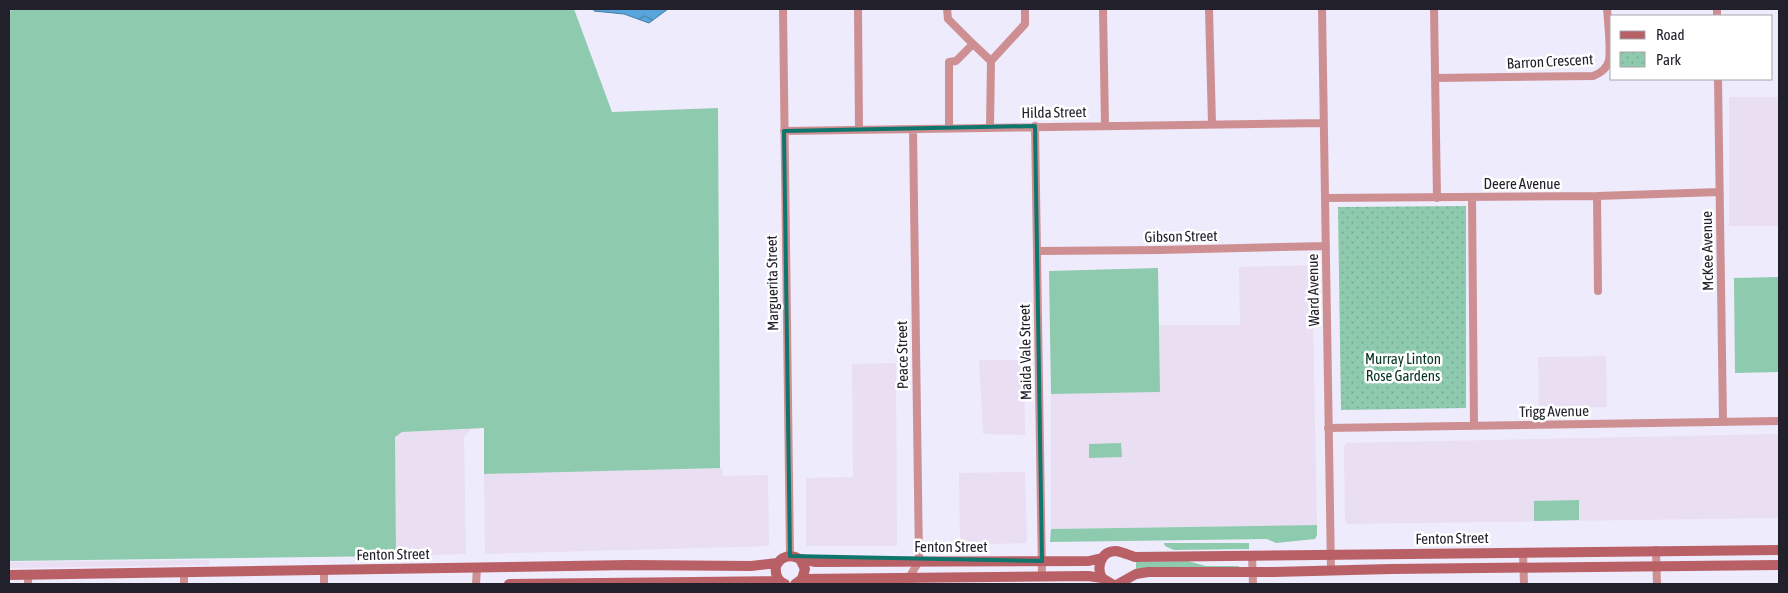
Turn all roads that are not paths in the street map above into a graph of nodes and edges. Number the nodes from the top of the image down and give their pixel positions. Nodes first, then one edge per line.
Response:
1 (783, 9) edge
2 (858, 9) edge
3 (947, 9) edge
4 (1025, 9) edge
5 (1103, 9) edge
6 (1209, 9) edge
7 (1322, 9) edge
8 (1434, 9) edge
9 (1607, 9) edge
10 (973, 44) junction
11 (991, 61) junction
12 (1435, 78) junction
13 (1718, 80) edge
14 (1324, 122) junction
15 (1212, 124) junction
16 (1105, 125) junction
17 (1035, 126) junction
18 (990, 127) junction
19 (950, 128) junction
20 (859, 130) junction
21 (913, 130) junction
22 (784, 132) junction
23 (1719, 192) junction
24 (1597, 196) junction
25 (1472, 197) junction
26 (1325, 198) junction
27 (1437, 198) junction
28 (1326, 246) junction
29 (1037, 251) junction
30 (1598, 291) dead end
31 (1779, 421) edge
32 (1723, 422) junction
33 (1474, 426) junction
34 (1328, 428) junction
35 (1656, 550) junction
36 (1779, 550) edge
37 (1523, 553) junction
38 (1125, 554) junction
39 (1330, 554) junction
40 (1252, 556) junction
41 (795, 558) junction
42 (1102, 558) junction
43 (919, 561) junction
44 (1042, 561) junction
45 (777, 563) junction
46 (1779, 565) edge
47 (630, 566) junction
48 (1657, 566) junction
49 (477, 568) junction
50 (1523, 568) junction
51 (324, 570) junction
52 (1331, 571) junction
53 (184, 572) junction
54 (1252, 572) junction
55 (9, 575) edge
56 (1042, 576) junction
57 (1102, 578) junction
58 (1128, 578) junction
59 (28, 580) edge
60 (909, 581) edge
61 (630, 582) junction
62 (782, 582) edge
63 (799, 582) edge
64 (184, 584) edge
65 (324, 584) edge
66 (476, 584) edge
67 (509, 584) edge
68 (1112, 584) edge
69 (1118, 584) edge
70 (1252, 584) edge
71 (1524, 584) edge
72 (1657, 584) edge

1 - 22 street, Marguerita Street
2 - 20 street
3 - 10 street
4 - 11 street
5 - 16 street
6 - 15 street
7 - 14 street, Ward Avenue
8 - 12 street
9 - 12 street, Barron Crescent
10 - 11 street
10 - 19 street
11 - 18 street
12 - 27 street
13 - 23 street, McKee Avenue
14 - 15 street, Hilda Street
14 - 26 street, Ward Avenue
15 - 16 street, Hilda Street
16 - 17 street, Hilda Street
17 - 18 street, Hilda Street
17 - 29 street, Maida Vale Street
18 - 19 street, Hilda Street
19 - 21 street, Hilda Street
20 - 21 street, Hilda Street
20 - 22 street, Hilda Street
21 - 43 street, Peace Street
22 - 41 street, Marguerita Street
23 - 24 street, Deere Avenue
23 - 32 street, McKee Avenue
24 - 25 street, Deere Avenue
24 - 30 street
25 - 27 street, Deere Avenue
25 - 33 street
26 - 27 street, Deere Avenue
26 - 28 street, Ward Avenue
28 - 29 street, Gibson Street
28 - 34 street, Ward Avenue
29 - 44 street, Maida Vale Street
31 - 32 street, Trigg Avenue
32 - 33 street, Trigg Avenue
33 - 34 street, Trigg Avenue
34 - 39 street, Ward Avenue
35 - 36 main road, Fenton Street
35 - 37 main road, Fenton Street
35 - 48 street
37 - 39 main road, Fenton Street
37 - 50 street
38 - 40 main road, Fenton Street
38 - 42 main road, Fenton Street
38 - 58 main road
39 - 40 main road, Fenton Street
39 - 52 street, Ward Avenue
40 - 54 street
41 - 43 main road, Fenton Street
41 - 45 main road
41 - 63 main road
42 - 44 main road, Fenton Street
42 - 57 main road
43 - 44 main road, Fenton Street
43 - 60 street
44 - 56 street, Maida Vale Street
45 - 47 main road, Fenton Street
45 - 62 main road
46 - 48 main road, Fenton Street
47 - 49 main road, Fenton Street
47 - 61 main road
48 - 50 main road, Fenton Street
48 - 72 street
49 - 51 main road, Fenton Street
49 - 66 street
50 - 52 main road, Fenton Street
50 - 71 street
51 - 53 main road, Fenton Street
51 - 65 street
52 - 54 main road, Fenton Street
53 - 59 main road, Fenton Street
53 - 64 street
54 - 58 main road, Fenton Street
54 - 70 street
55 - 59 main road, Fenton Street
56 - 57 main road, Fenton Street
56 - 60 main road, Fenton Street
57 - 68 main road
58 - 69 main road, Fenton Street
60 - 63 main road, Fenton Street
61 - 62 main road
61 - 67 main road

